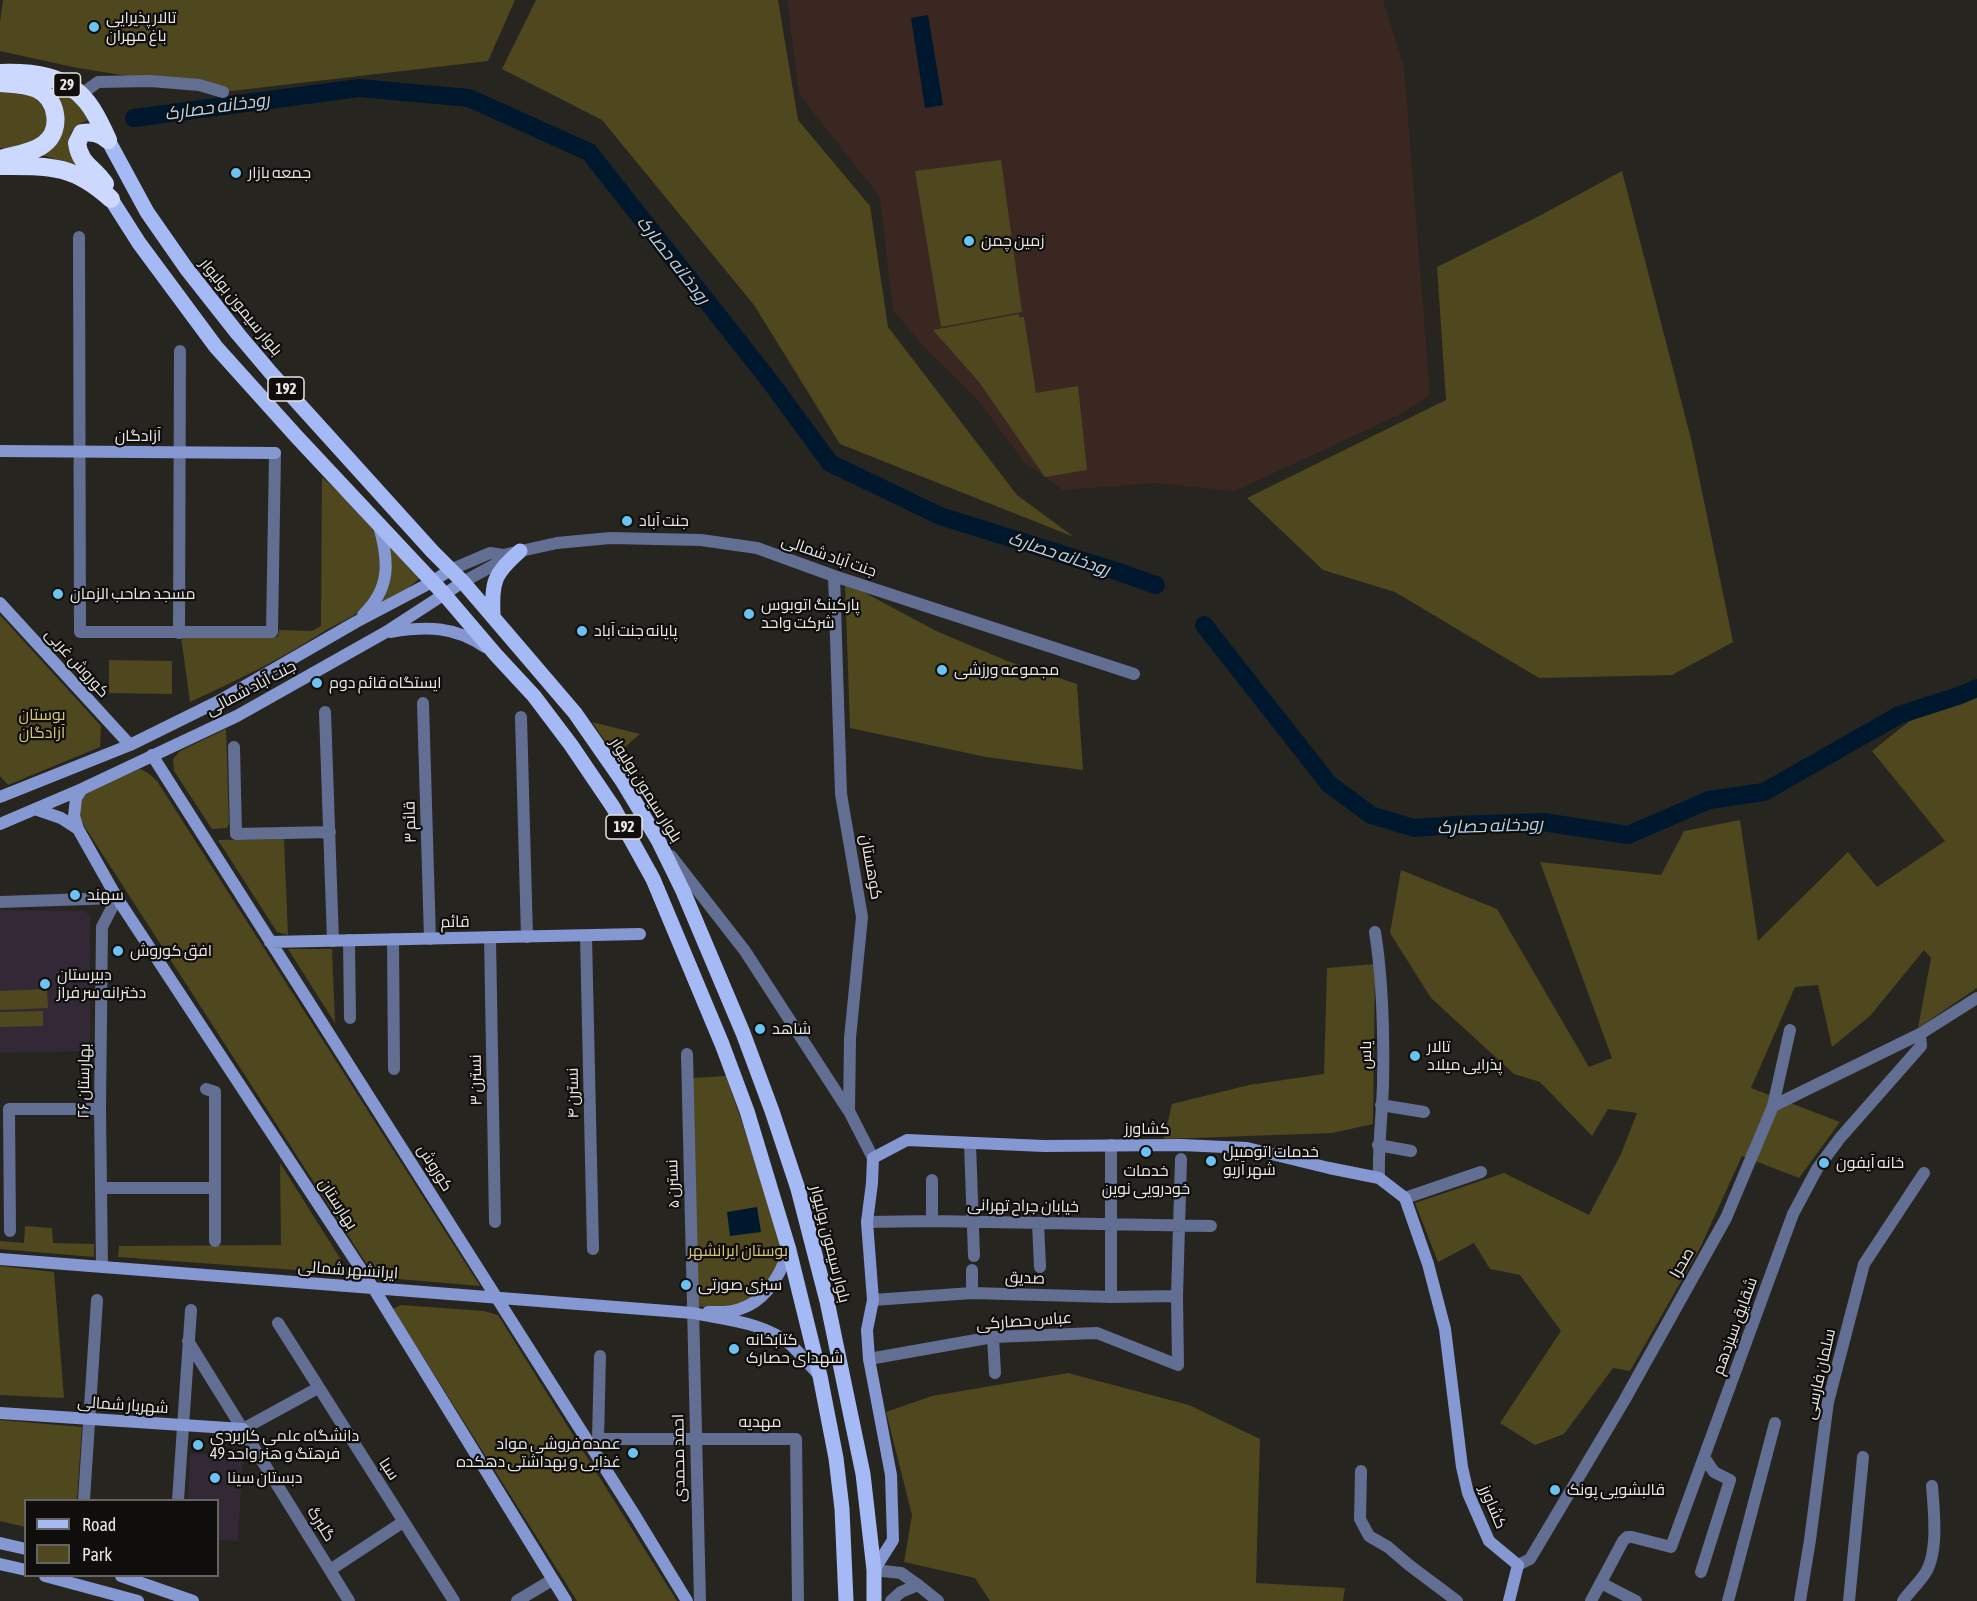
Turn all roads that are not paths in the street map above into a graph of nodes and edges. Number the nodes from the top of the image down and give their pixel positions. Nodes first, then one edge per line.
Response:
1 (0, 73) edge
2 (0, 82) edge
3 (222, 92) dead end
4 (80, 95) junction
5 (108, 140) junction
6 (0, 159) edge
7 (0, 166) edge
8 (111, 199) junction
9 (79, 237) dead end
10 (180, 351) dead end
11 (0, 451) edge
12 (80, 452) junction
13 (180, 453) junction
14 (379, 526) junction
15 (520, 551) junction
16 (502, 555) junction
17 (450, 570) junction
18 (834, 576) junction
19 (432, 582) junction
20 (463, 582) junction
21 (444, 594) junction
22 (0, 603) edge
23 (493, 617) junction
24 (356, 622) junction
25 (386, 632) junction
26 (179, 633) junction
27 (495, 654) junction
28 (1134, 674) dead end
29 (423, 703) dead end
30 (325, 712) dead end
31 (522, 717) dead end
32 (130, 745) junction
33 (234, 747) dead end
34 (152, 755) junction
35 (82, 789) junction
36 (0, 797) edge
37 (34, 809) junction
38 (0, 824) edge
39 (78, 829) junction
40 (330, 832) junction
41 (658, 840) junction
42 (117, 898) junction
43 (0, 902) edge
44 (1375, 932) dead end
45 (640, 934) dead end
46 (586, 936) junction
47 (527, 937) junction
48 (490, 938) junction
49 (393, 939) junction
50 (430, 939) junction
51 (349, 940) junction
52 (333, 941) junction
53 (270, 942) junction
54 (1977, 998) edge
55 (350, 1018) dead end
56 (1790, 1030) dead end
57 (1920, 1034) junction
58 (687, 1054) dead end
59 (394, 1069) dead end
60 (206, 1089) dead end
61 (1381, 1105) junction
62 (1773, 1106) junction
63 (100, 1108) junction
64 (849, 1111) junction
65 (1424, 1112) dead end
66 (970, 1143) junction
67 (1111, 1145) junction
68 (1378, 1145) junction
69 (1412, 1150) dead end
70 (873, 1158) junction
71 (1180, 1159) dead end
72 (1481, 1172) dead end
73 (1924, 1173) dead end
74 (1379, 1178) junction
75 (932, 1180) dead end
76 (100, 1188) junction
77 (215, 1188) junction
78 (1405, 1197) junction
79 (932, 1221) junction
80 (495, 1222) dead end
81 (867, 1222) junction
82 (972, 1222) junction
83 (1038, 1223) junction
84 (1112, 1224) junction
85 (1180, 1225) junction
86 (1211, 1226) dead end
87 (10, 1231) dead end
88 (215, 1241) dead end
89 (593, 1249) dead end
90 (789, 1250) junction
91 (974, 1256) dead end
92 (0, 1259) edge
93 (102, 1267) junction
94 (1040, 1267) dead end
95 (972, 1270) dead end
96 (374, 1289) junction
97 (972, 1293) junction
98 (1177, 1296) junction
99 (1111, 1297) junction
100 (498, 1298) junction
101 (97, 1300) dead end
102 (873, 1300) junction
103 (190, 1310) dead end
104 (693, 1313) junction
105 (278, 1323) dead end
106 (993, 1337) junction
107 (188, 1341) junction
108 (600, 1356) dead end
109 (869, 1359) junction
110 (995, 1373) dead end
111 (820, 1376) junction
112 (318, 1388) junction
113 (0, 1413) edge
114 (90, 1419) junction
115 (1775, 1423) dead end
116 (183, 1425) junction
117 (243, 1430) junction
118 (695, 1439) junction
119 (1704, 1456) junction
120 (1863, 1457) dead end
121 (1361, 1472) dead end
122 (1932, 1486) dead end
123 (84, 1499) edge
124 (178, 1499) edge
125 (403, 1522) junction
126 (0, 1543) edge
127 (24, 1549) edge
128 (0, 1564) edge
129 (1518, 1565) junction
130 (874, 1569) junction
131 (24, 1570) edge
132 (330, 1570) junction
133 (1701, 1572) dead end
134 (52, 1577) edge
135 (127, 1577) edge
136 (552, 1580) junction
137 (1601, 1583) junction
138 (918, 1585) junction
139 (138, 1601) edge
140 (193, 1601) edge
141 (349, 1601) edge
142 (454, 1601) edge
143 (517, 1601) edge
144 (566, 1601) edge
145 (687, 1601) edge
146 (700, 1601) edge
147 (798, 1601) edge
148 (846, 1601) edge
149 (874, 1601) edge
150 (891, 1601) edge
151 (938, 1601) edge
152 (1457, 1601) edge
153 (1509, 1601) edge
154 (1590, 1601) edge
155 (1636, 1601) edge
156 (1728, 1601) edge
157 (1800, 1601) edge
158 (1849, 1601) edge
159 (1903, 1601) edge

1 - 4 highway, 29
2 - 6 highway
3 - 4 street
4 - 5 highway, 29
5 - 8 highway
5 - 17 main road, بلوار سیمون بولیوار / 192
7 - 8 highway
8 - 14 main road, 192
9 - 12 street
10 - 13 street
11 - 12 street, آزادگان
12 - 13 street, آزادگان
12 - 26 street
13 - 26 street
13 - 26 street, آزادگان
14 - 19 main road, 192
14 - 24 street
15 - 16 street, جنت آباد شمالی
15 - 18 street, جنت آباد شمالی
15 - 23 main road
16 - 17 street, جنت آباد شمالی
16 - 20 street, جنت آباد شمالی
17 - 19 street, جنت آباد شمالی
17 - 20 main road, بلوار سیمون بولیوار / 192
18 - 28 street, جنت آباد شمالی
18 - 64 street, کوهستان
19 - 21 main road, 192
19 - 24 street, جنت آباد شمالی
20 - 21 street, جنت آباد شمالی
20 - 23 main road, بلوار سیمون بولیوار / 192
21 - 25 street, جنت آباد شمالی
21 - 27 main road, 192
22 - 32 street, کوروش غربی
23 - 41 main road, بلوار سیمون بولیوار / 192
24 - 32 street, جنت آباد شمالی
25 - 27 street
25 - 34 street, جنت آباد شمالی
27 - 90 main road, 192
29 - 50 street, قائم ۳
30 - 40 street
31 - 47 street
32 - 36 street, جنت آباد شمالی
33 - 40 street
34 - 35 street, جنت آباد شمالی
34 - 53 street, کوروش
35 - 37 street, جنت آباد شمالی
35 - 39 street, بهارستان
37 - 38 street, جنت آباد شمالی
37 - 39 street
39 - 42 street, بهارستان
40 - 52 street
41 - 64 street
41 - 130 main road, بلوار سیمون بولیوار / 192
42 - 43 street
42 - 63 street, بهارستان ۲۶
42 - 96 street, بهارستان
44 - 61 street, یاس
45 - 46 street, قائم
46 - 47 street, قائم
46 - 89 street, نسترن ۴
47 - 48 street, قائم
48 - 50 street, قائم
48 - 80 street, نسترن ۳
49 - 50 street, قائم
49 - 51 street, قائم
49 - 59 street
51 - 52 street, قائم
51 - 55 street
52 - 53 street, قائم
53 - 100 street, کوروش
54 - 57 street
56 - 62 street, صحرا
57 - 62 street
57 - 119 street, شقایق سیزدهم
58 - 104 street, نسترن ۵
60 - 77 street
61 - 65 street
61 - 68 street, یاس
62 - 129 street, صحرا
63 - 76 street, بهارستان ۲۶
63 - 87 street
64 - 70 street, کوهستان
66 - 67 street, کشاورز
66 - 70 street, کشاورز
66 - 82 street
67 - 74 street, کشاورز
67 - 84 street
68 - 69 street
68 - 74 street, یاس
70 - 81 street
71 - 85 street
72 - 78 street
73 - 157 street, سلمان فارسی
74 - 78 street, کشاورز
75 - 79 street
76 - 77 street
76 - 93 street, بهارستان ۲۶
77 - 88 street
78 - 129 street, کشاورز
79 - 81 street, خیابان جراح تهرانی
79 - 82 street, خیابان جراح تهرانی
81 - 102 street
82 - 83 street, خیابان جراح تهرانی
82 - 91 street
83 - 84 street, خیابان جراح تهرانی
83 - 94 street
84 - 85 street, خیابان جراح تهرانی
84 - 99 street
85 - 86 street, خیابان جراح تهرانی
85 - 98 street
90 - 104 street
90 - 111 main road, 192
92 - 93 street, ایرانشهر شمالی
93 - 96 street, ایرانشهر شمالی
95 - 97 street
96 - 100 street, ایرانشهر شمالی
96 - 136 street, بهارستان
97 - 99 street, صدیق
97 - 102 street, صدیق
98 - 99 street, صدیق
98 - 106 street, عباس حصارکی
100 - 104 street, ایرانشهر شمالی
100 - 145 street, کوروش
101 - 114 street
102 - 109 street
103 - 107 street
104 - 111 street
104 - 118 street, احمد محمدی
105 - 112 street, سبا
106 - 109 street, عباس حصارکی
106 - 110 street
107 - 116 street
107 - 117 street, گلبرگ
108 - 118 street, مهدیه
109 - 130 street
111 - 148 main road, 192
112 - 117 street
112 - 125 street, سبا
113 - 114 street, شهریار شمالی
114 - 116 street, شهریار شمالی
114 - 123 street
115 - 156 street
116 - 117 street, شهریار شمالی
116 - 124 street
117 - 132 street, گلبرگ
118 - 146 street, احمد محمدی
118 - 147 street, مهدیه
119 - 133 street
119 - 137 street, شقایق سیزدهم
120 - 158 street
121 - 152 street
122 - 159 street
125 - 132 street
125 - 142 street, سبا
126 - 127 street
128 - 131 street
129 - 153 street
130 - 138 street
130 - 149 main road, بلوار سیمون بولیوار / 192
132 - 141 street, گلبرگ
134 - 139 street
135 - 140 street
136 - 143 street
136 - 144 street, بهارستان
137 - 154 street, شقایق سیزدهم
137 - 155 street
138 - 150 street
138 - 151 street

